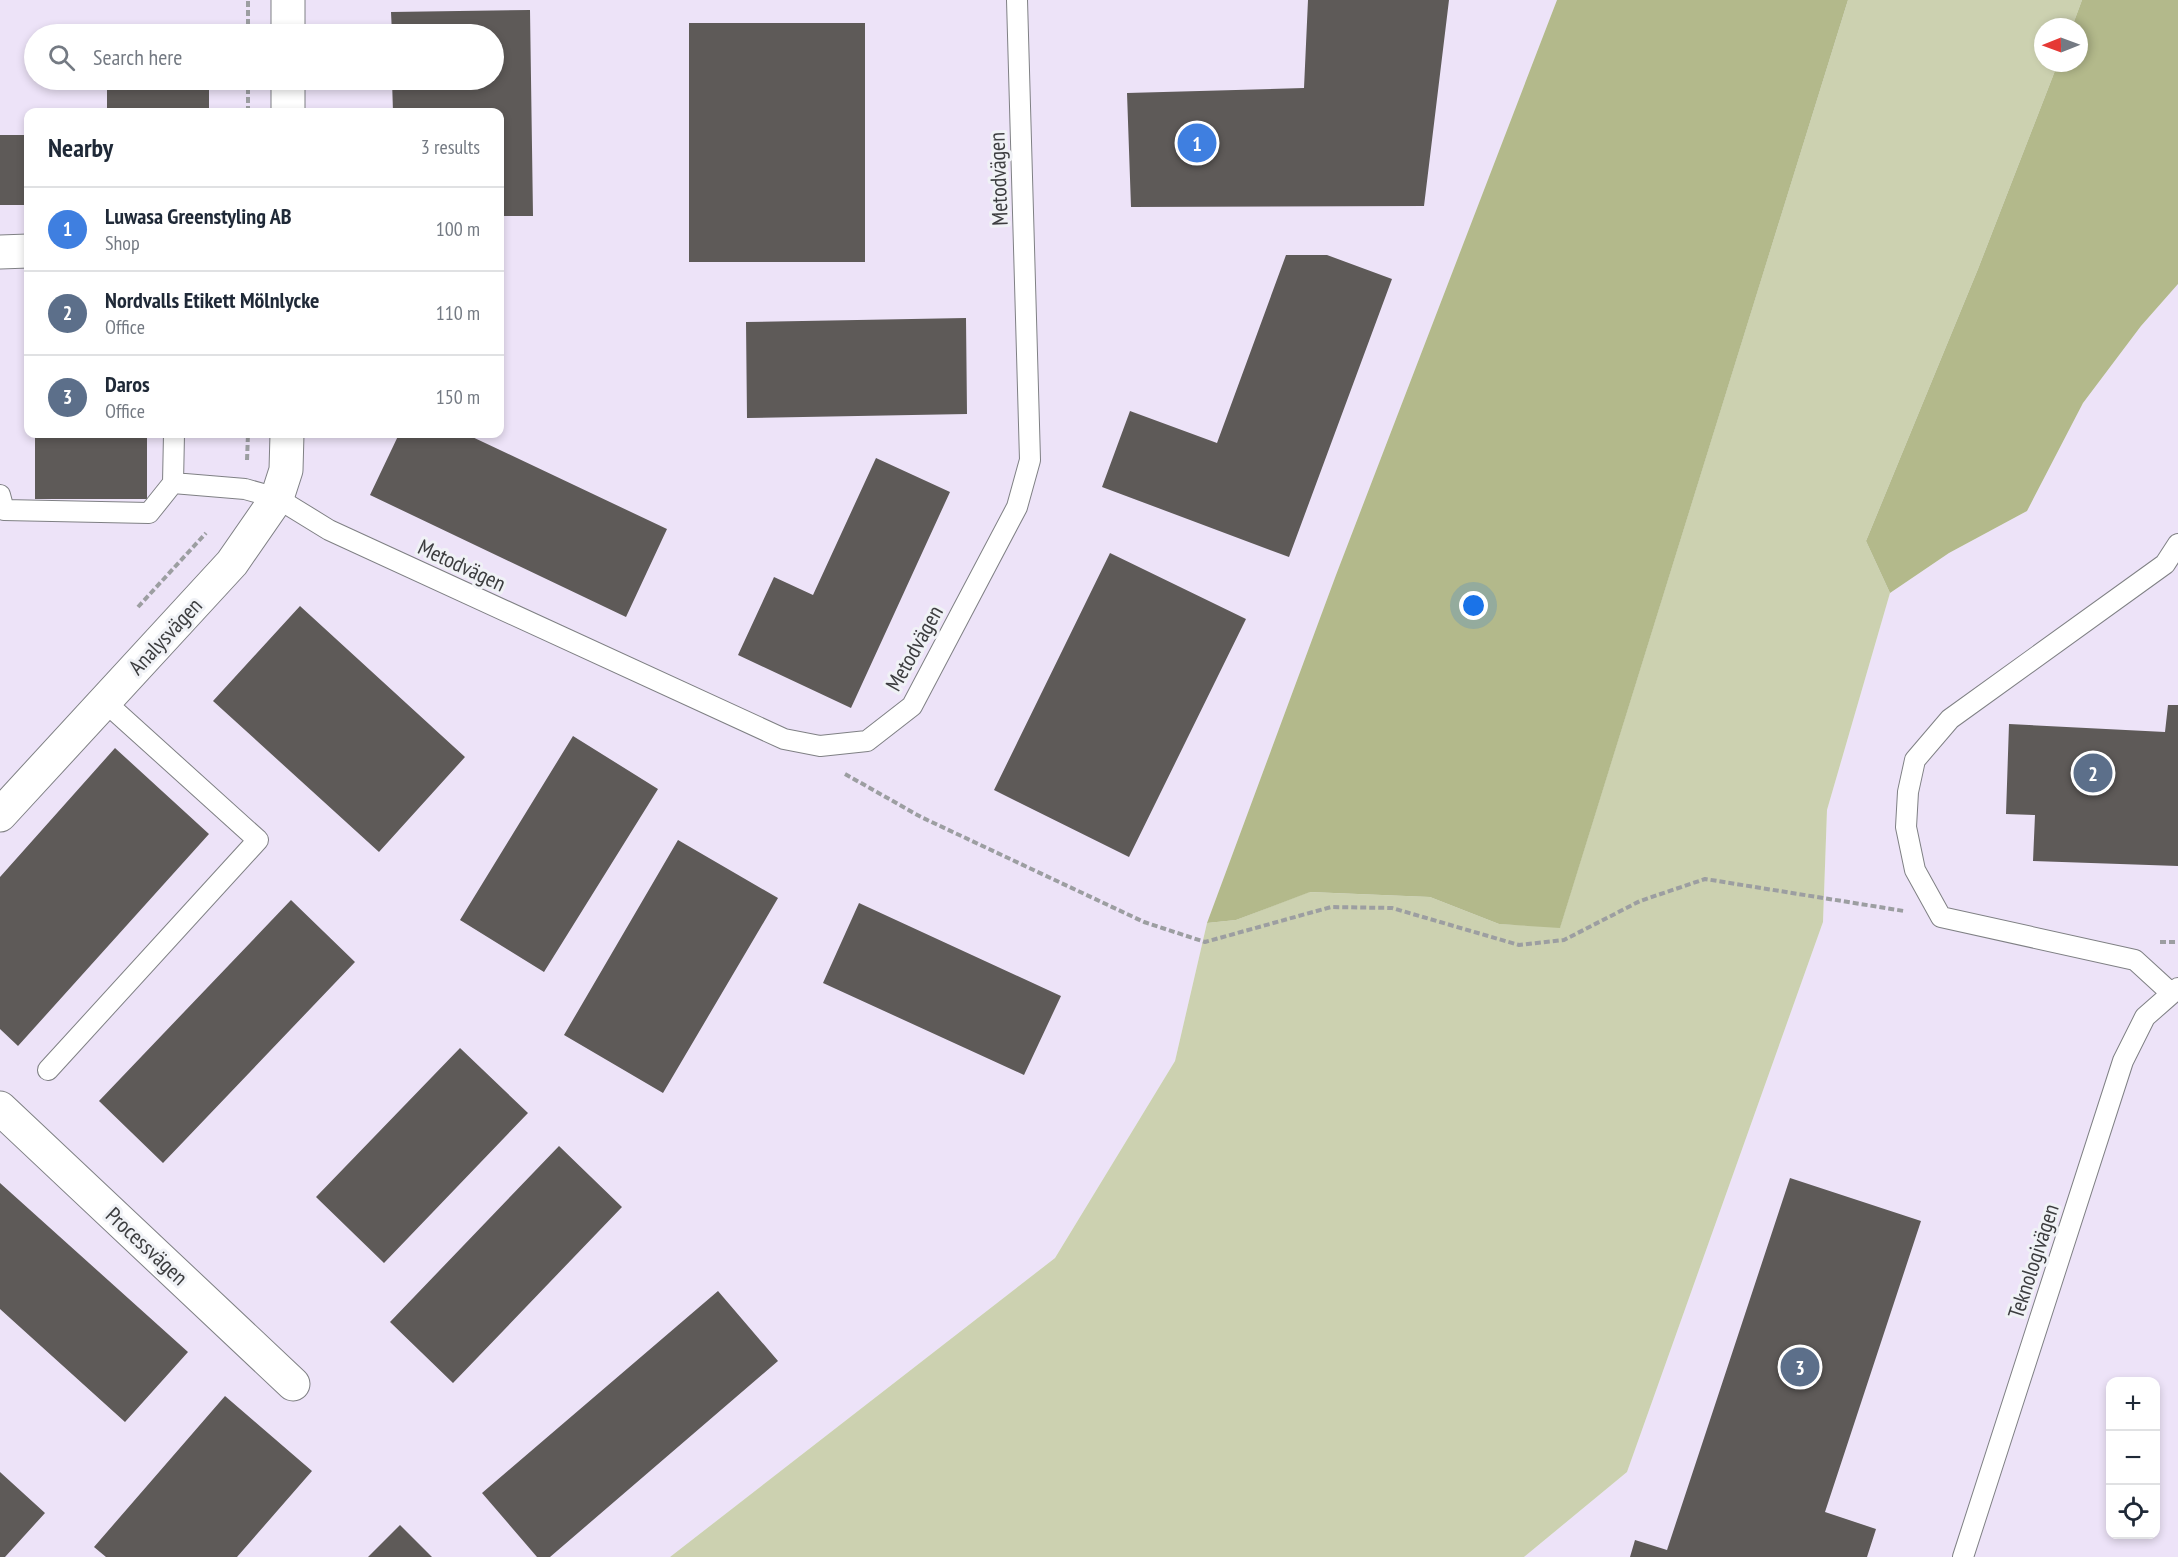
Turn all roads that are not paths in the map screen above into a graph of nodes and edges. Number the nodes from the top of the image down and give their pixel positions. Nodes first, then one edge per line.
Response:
1 (288, 0) edge
2 (1017, 0) edge
3 (288, 24) edge
4 (288, 90) edge
5 (288, 108) edge
6 (24, 251) edge
7 (0, 252) edge
8 (174, 438) edge
9 (287, 438) edge
10 (173, 483) junction
11 (0, 495) edge
12 (277, 498) junction
13 (2178, 544) edge
14 (104, 702) junction
15 (0, 815) edge
16 (2175, 991) edge
17 (48, 1070) dead end
18 (0, 1108) edge
19 (293, 1384) dead end
20 (1964, 1557) edge

1 - 3 street
2 - 12 lane, Metodvägen
4 - 5 street
6 - 7 street
8 - 10 lane
9 - 12 street, Analysvägen
10 - 11 lane
10 - 12 lane, Metodvägen
12 - 14 street, Analysvägen
13 - 16 lane, Teknologivägen
14 - 15 street, Analysvägen
14 - 17 lane
16 - 20 lane, Teknologivägen
18 - 19 street, Processvägen

